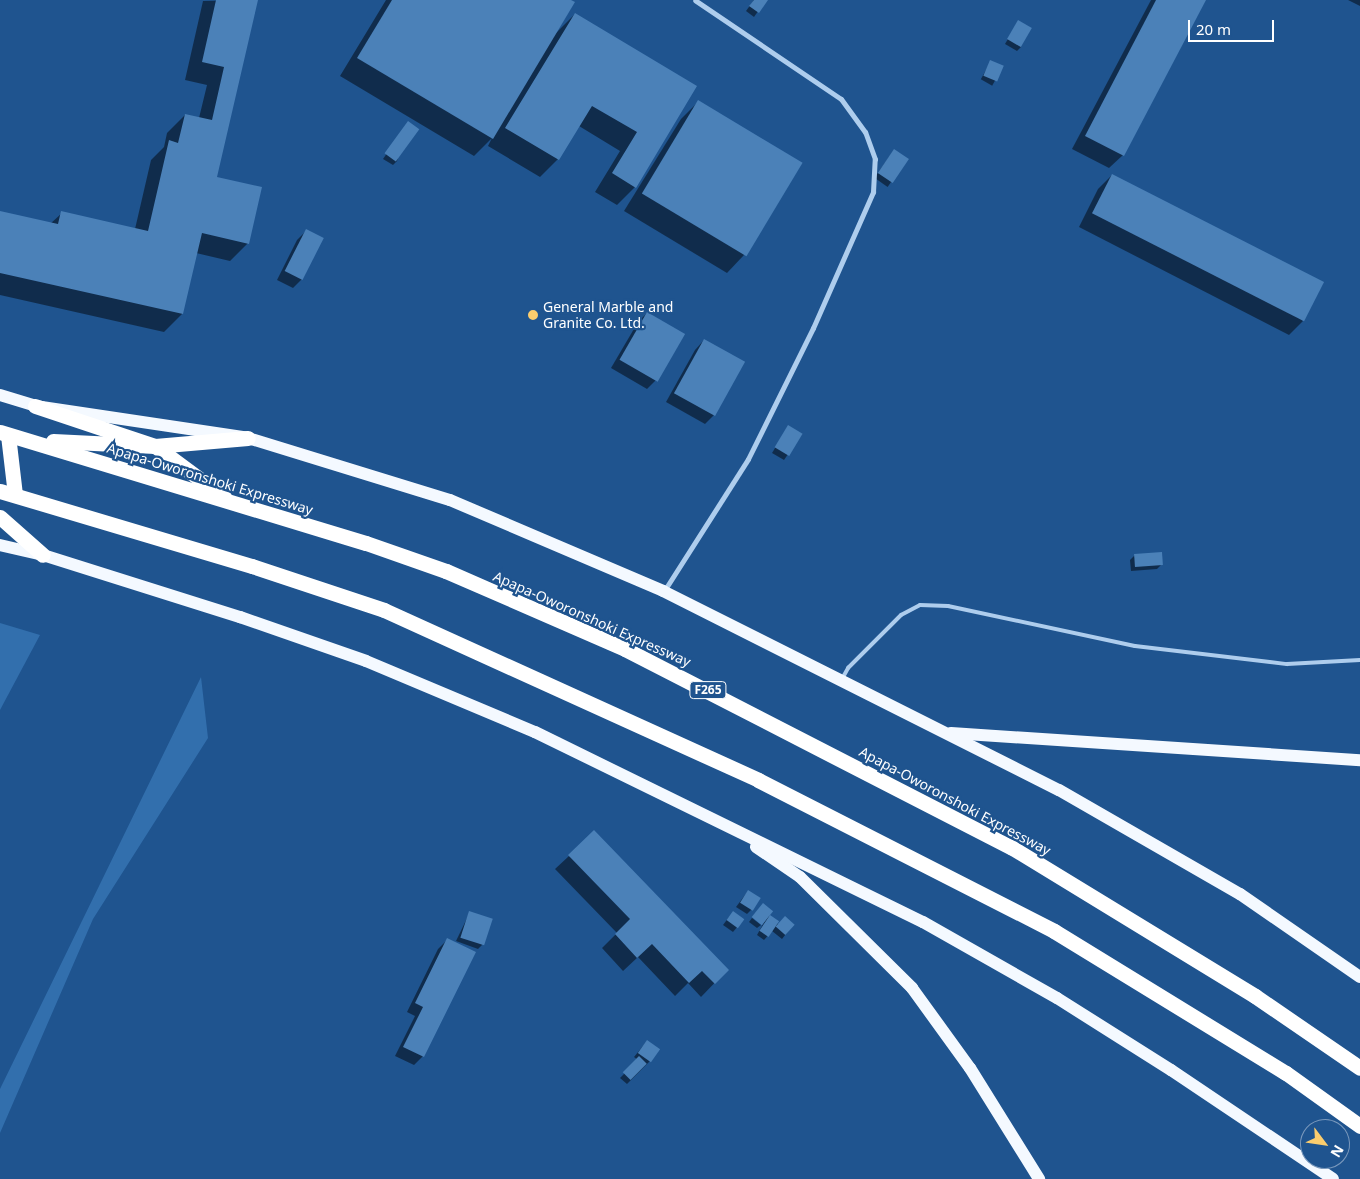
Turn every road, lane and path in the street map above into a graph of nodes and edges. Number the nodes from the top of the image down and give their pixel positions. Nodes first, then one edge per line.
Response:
1 (695, 0) edge
2 (0, 395) edge
3 (35, 406) junction
4 (4, 434) edge
5 (248, 438) junction
6 (31, 440) junction
7 (155, 446) junction
8 (0, 491) edge
9 (15, 495) junction
10 (0, 498) edge
11 (233, 504) junction
12 (51, 505) junction
13 (0, 517) edge
14 (0, 546) edge
15 (43, 555) junction
16 (663, 591) junction
17 (1360, 660) edge
18 (842, 678) junction
19 (944, 732) junction
20 (1360, 760) edge
21 (723, 825) junction
22 (1360, 977) edge
23 (1360, 1068) edge
24 (1360, 1126) edge
25 (1039, 1179) edge
26 (1332, 1179) edge

1 - 16 street
2 - 3 main road
3 - 5 main road
3 - 7 highway
4 - 6 highway, Apapa-Oworonshoki Expressway / F265
4 - 9 highway
5 - 7 highway
5 - 16 main road
6 - 7 highway
6 - 11 highway, Apapa-Oworonshoki Expressway / F265
7 - 11 highway
8 - 9 highway
9 - 12 highway
10 - 12 highway
11 - 23 highway, Apapa-Oworonshoki Expressway / F265
12 - 24 highway
13 - 15 highway
14 - 15 main road
15 - 21 main road
16 - 18 main road
17 - 18 lane
18 - 19 main road
19 - 20 main road
19 - 22 main road
21 - 25 main road
21 - 26 main road

